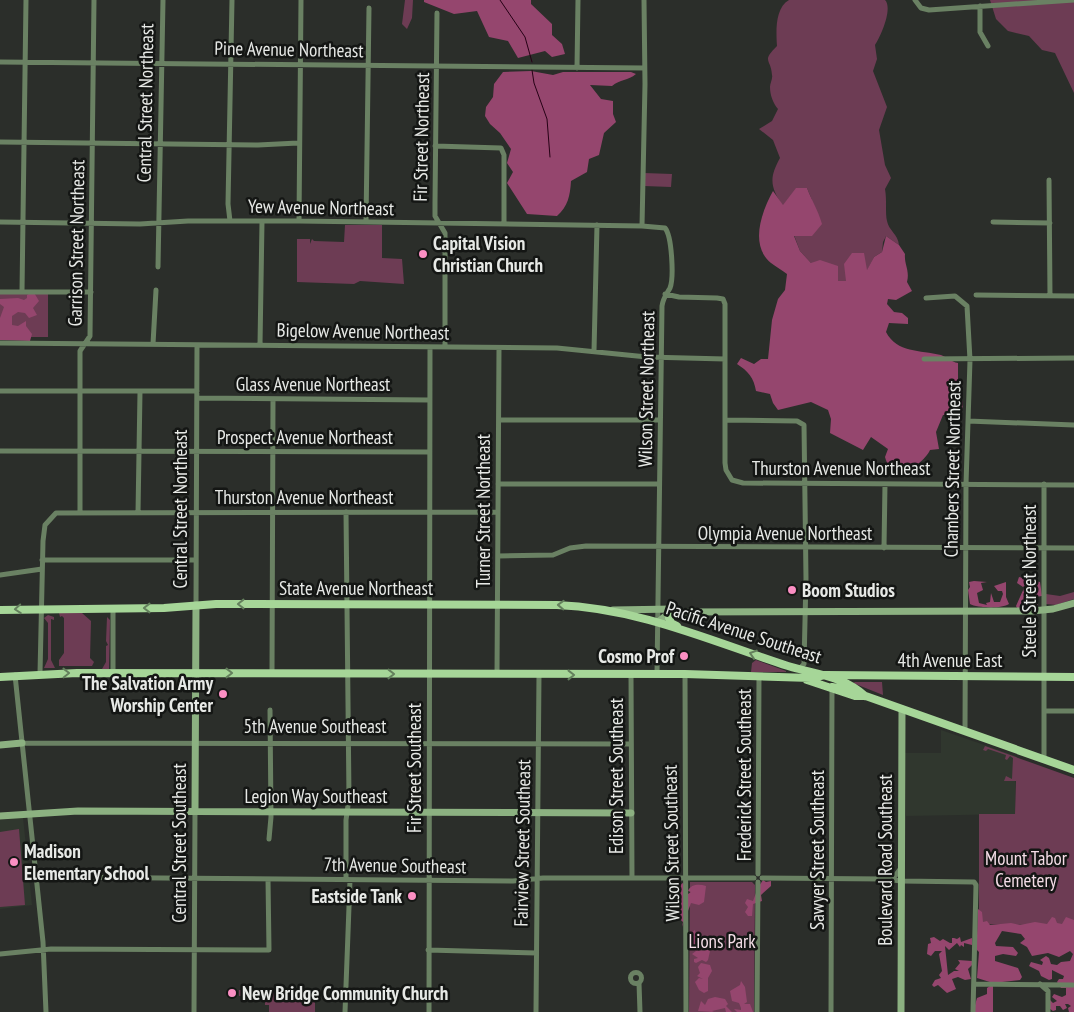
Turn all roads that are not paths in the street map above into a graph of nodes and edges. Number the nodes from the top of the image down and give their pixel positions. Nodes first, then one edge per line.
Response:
1 (26, 0) edge
2 (94, 0) edge
3 (163, 0) edge
4 (232, 0) edge
5 (300, 0) edge
6 (578, 0) edge
7 (644, 0) edge
8 (915, 0) edge
9 (1074, 0) edge
10 (980, 6) junction
11 (369, 8) dead end
12 (437, 14) dead end
13 (988, 46) dead end
14 (0, 62) edge
15 (25, 62) junction
16 (93, 63) junction
17 (161, 64) junction
18 (231, 64) junction
19 (300, 65) junction
20 (368, 65) junction
21 (436, 66) junction
22 (645, 66) junction
23 (577, 68) junction
24 (0, 142) edge
25 (24, 142) junction
26 (92, 143) junction
27 (160, 143) junction
28 (298, 143) junction
29 (229, 144) junction
30 (435, 146) junction
31 (1050, 180) dead end
32 (230, 221) junction
33 (0, 222) edge
34 (22, 222) junction
35 (159, 222) junction
36 (262, 222) junction
37 (299, 222) junction
38 (366, 222) junction
39 (993, 222) dead end
40 (1050, 222) junction
41 (91, 223) junction
42 (440, 224) junction
43 (504, 224) junction
44 (596, 225) junction
45 (642, 226) junction
46 (158, 267) dead end
47 (156, 290) dead end
48 (0, 292) edge
49 (22, 292) junction
50 (91, 292) junction
51 (665, 294) junction
52 (976, 296) dead end
53 (1050, 296) junction
54 (1074, 296) edge
55 (926, 298) dead end
56 (0, 343) edge
57 (86, 344) junction
58 (153, 344) junction
59 (197, 345) junction
60 (260, 345) junction
61 (430, 347) junction
62 (445, 347) junction
63 (499, 348) junction
64 (594, 352) junction
65 (660, 357) junction
66 (1074, 358) edge
67 (725, 359) junction
68 (924, 359) dead end
69 (970, 360) junction
70 (0, 390) edge
71 (79, 391) junction
72 (197, 391) junction
73 (140, 392) junction
74 (197, 398) junction
75 (273, 399) junction
76 (429, 400) junction
77 (499, 420) junction
78 (660, 420) junction
79 (726, 420) junction
80 (968, 421) junction
81 (1074, 425) edge
82 (79, 450) junction
83 (0, 451) edge
84 (138, 451) junction
85 (196, 452) junction
86 (273, 452) junction
87 (429, 452) junction
88 (805, 483) junction
89 (498, 484) junction
90 (659, 484) junction
91 (885, 484) junction
92 (966, 484) junction
93 (1044, 484) junction
94 (1074, 484) edge
95 (138, 512) junction
96 (196, 512) junction
97 (273, 512) junction
98 (346, 512) junction
99 (429, 512) junction
100 (498, 512) junction
101 (80, 513) junction
102 (659, 547) junction
103 (965, 547) junction
104 (1043, 547) junction
105 (805, 548) junction
106 (884, 548) junction
107 (1074, 548) edge
108 (498, 556) junction
109 (42, 560) junction
110 (196, 560) junction
111 (42, 570) junction
112 (0, 575) edge
113 (1074, 603) edge
114 (272, 604) junction
115 (347, 604) junction
116 (196, 605) junction
117 (429, 605) junction
118 (498, 605) junction
119 (42, 608) junction
120 (113, 608) junction
121 (659, 609) junction
122 (0, 610) edge
123 (609, 610) junction
124 (1044, 610) junction
125 (712, 611) junction
126 (804, 611) junction
127 (964, 611) junction
128 (676, 612) junction
129 (658, 622) junction
130 (687, 632) junction
131 (40, 673) junction
132 (113, 673) junction
133 (196, 673) junction
134 (797, 673) junction
135 (272, 674) junction
136 (347, 674) junction
137 (429, 674) junction
138 (497, 674) junction
139 (657, 674) junction
140 (685, 674) junction
141 (15, 675) junction
142 (539, 675) junction
143 (631, 675) junction
144 (825, 675) junction
145 (1045, 676) junction
146 (1074, 676) edge
147 (0, 677) edge
148 (759, 677) junction
149 (965, 677) junction
150 (832, 687) junction
151 (865, 696) junction
152 (902, 709) junction
153 (270, 710) dead end
154 (1045, 711) junction
155 (1074, 711) edge
156 (965, 730) junction
157 (271, 742) junction
158 (22, 743) junction
159 (196, 743) junction
160 (347, 743) junction
161 (429, 743) junction
162 (0, 744) edge
163 (538, 744) junction
164 (631, 744) junction
165 (1044, 760) junction
166 (1074, 770) edge
167 (195, 811) junction
168 (30, 812) junction
169 (271, 812) junction
170 (348, 812) junction
171 (429, 812) junction
172 (539, 813) junction
173 (632, 813) junction
174 (0, 816) edge
175 (269, 839) dead end
176 (901, 868) junction
177 (37, 877) junction
178 (632, 877) junction
179 (538, 878) junction
180 (686, 878) junction
181 (758, 878) junction
182 (832, 878) junction
183 (885, 878) junction
184 (195, 879) junction
185 (268, 879) junction
186 (348, 879) junction
187 (428, 880) junction
188 (901, 882) junction
189 (195, 949) junction
190 (43, 950) junction
191 (428, 950) junction
192 (536, 953) junction
193 (0, 954) edge
194 (638, 983) dead end
195 (974, 984) junction
196 (1038, 984) junction
197 (1073, 985) edge
198 (46, 1012) edge
199 (194, 1012) edge
200 (345, 1012) edge
201 (429, 1012) edge
202 (536, 1012) edge
203 (640, 1012) edge
204 (686, 1012) edge
205 (757, 1012) edge
206 (831, 1012) edge
207 (901, 1012) edge
208 (973, 1012) edge
209 (1048, 1012) edge

1 - 15 street
2 - 16 street, Garrison Street Northeast
3 - 17 street, Central Street Northeast
4 - 18 street
5 - 19 street
6 - 23 street
7 - 22 street
8 - 10 street
9 - 10 street
10 - 13 street
11 - 20 street
12 - 21 street, Fir Street Northeast
14 - 15 street, Pine Avenue Northeast
15 - 16 street, Pine Avenue Northeast
15 - 25 street
16 - 17 street, Pine Avenue Northeast
16 - 26 street, Garrison Street Northeast
17 - 18 street, Pine Avenue Northeast
17 - 27 street, Central Street Northeast
18 - 19 street, Pine Avenue Northeast
18 - 29 street
19 - 20 street, Pine Avenue Northeast
19 - 28 street
20 - 21 street, Pine Avenue Northeast
20 - 38 street
21 - 23 street, Pine Avenue Northeast
21 - 30 street, Fir Street Northeast
22 - 23 street, Pine Avenue Northeast
22 - 45 street
24 - 25 street
25 - 26 street
25 - 34 street
26 - 27 street
26 - 41 street, Garrison Street Northeast
27 - 29 street
27 - 35 street, Central Street Northeast
28 - 29 street
28 - 37 street
29 - 32 street
30 - 42 street, Fir Street Northeast
30 - 43 street
31 - 40 street
32 - 35 street, Yew Avenue Northeast
32 - 36 street, Yew Avenue Northeast
33 - 34 street, Yew Avenue Northeast
34 - 41 street, Yew Avenue Northeast
34 - 49 street
35 - 41 street, Yew Avenue Northeast
35 - 46 street, Central Street Northeast
36 - 37 street, Yew Avenue Northeast
36 - 60 street
37 - 38 street, Yew Avenue Northeast
38 - 42 street, Yew Avenue Northeast
39 - 40 street
40 - 53 street
41 - 50 street, Garrison Street Northeast
42 - 43 street, Yew Avenue Northeast
42 - 62 street, Fir Street Northeast
43 - 44 street, Yew Avenue Northeast
44 - 45 street, Yew Avenue Northeast
44 - 64 street
45 - 51 street, Wilson Street Northeast
47 - 58 street
48 - 49 street
49 - 50 street
50 - 57 street, Garrison Street Northeast
51 - 65 street, Wilson Street Northeast
51 - 67 street
52 - 53 street
53 - 54 street
55 - 69 street, Chambers Street Northeast
56 - 57 street, Bigelow Avenue Northeast
57 - 58 street, Bigelow Avenue Northeast
57 - 71 street, Garrison Street Northeast
58 - 59 street, Bigelow Avenue Northeast
59 - 60 street, Bigelow Avenue Northeast
59 - 72 street, Central Street Northeast
60 - 61 street, Bigelow Avenue Northeast
61 - 62 street, Bigelow Avenue Northeast
61 - 76 street
62 - 63 street, Bigelow Avenue Northeast
63 - 64 street, Bigelow Avenue Northeast
63 - 77 street, Turner Street Northeast
64 - 65 street, Bigelow Avenue Northeast
65 - 67 street, Bigelow Avenue Northeast
65 - 78 street, Wilson Street Northeast
66 - 69 street
67 - 79 street
68 - 69 street
69 - 80 street, Chambers Street Northeast
70 - 71 street
71 - 73 street
71 - 82 street, Garrison Street Northeast
72 - 73 street
72 - 74 street, Central Street Northeast
73 - 84 street
74 - 75 street, Glass Avenue Northeast
74 - 85 street, Central Street Northeast
75 - 76 street, Glass Avenue Northeast
75 - 86 street
76 - 87 street
77 - 78 street
77 - 89 street, Turner Street Northeast
78 - 90 street, Wilson Street Northeast
79 - 88 street, Thurston Avenue Northeast
79 - 88 street
80 - 81 street
80 - 92 street, Chambers Street Northeast
82 - 83 street, Prospect Avenue Northeast
82 - 84 street, Prospect Avenue Northeast
82 - 101 street, Garrison Street Northeast
84 - 85 street, Prospect Avenue Northeast
84 - 95 street
85 - 86 street, Prospect Avenue Northeast
85 - 96 street, Central Street Northeast
86 - 87 street, Prospect Avenue Northeast
86 - 97 street
87 - 99 street
88 - 91 street, Thurston Avenue Northeast
88 - 105 street
89 - 90 street
89 - 100 street, Turner Street Northeast
90 - 102 street, Wilson Street Northeast
91 - 92 street, Thurston Avenue Northeast
91 - 106 street
92 - 93 street, Thurston Avenue Northeast
92 - 103 street, Chambers Street Northeast
93 - 94 street, Thurston Avenue Northeast
93 - 104 street, Steele Street Northeast
95 - 96 street, Thurston Avenue Northeast
95 - 101 street, Thurston Avenue Northeast
96 - 97 street, Thurston Avenue Northeast
96 - 110 street, Central Street Northeast
97 - 98 street, Thurston Avenue Northeast
97 - 114 street
98 - 99 street, Thurston Avenue Northeast
98 - 115 street
99 - 100 street, Thurston Avenue Northeast
99 - 117 street
100 - 108 street, Turner Street Northeast
101 - 109 street, Thurston Avenue Northeast
102 - 105 street, Olympia Avenue Northeast
102 - 108 street, Olympia Avenue Northeast
102 - 121 street, Wilson Street Northeast
103 - 104 street, Olympia Avenue Northeast
103 - 106 street, Olympia Avenue Northeast
103 - 127 street, Chambers Street Northeast
104 - 107 street, Olympia Avenue Northeast
104 - 124 street, Steele Street Northeast
105 - 106 street, Olympia Avenue Northeast
105 - 126 street
108 - 118 street, Turner Street Northeast
109 - 110 street
109 - 111 street
110 - 116 street, Central Street Northeast
111 - 112 street
111 - 119 street
113 - 124 street, State Avenue Northeast
114 - 115 main road, State Avenue Northeast
114 -> 116 main road, State Avenue Northeast
114 - 135 street
115 - 117 main road, State Avenue Northeast
115 - 136 street
116 -> 120 main road, State Avenue Northeast
116 - 133 street, Central Street Northeast
117 - 118 main road, State Avenue Northeast
117 - 137 street
123 -> 118 main road, State Avenue Northeast
118 - 138 street, Turner Street Northeast
119 - 120 main road, State Avenue Northeast
119 -> 122 main road, State Avenue Northeast
119 - 131 street
120 - 132 street
121 - 123 street, State Avenue Northeast
121 - 125 street, State Avenue Northeast
121 - 129 street, Wilson Street Northeast
123 - 129 main road, Pacific Avenue Southeast
124 - 127 street, State Avenue Northeast
124 - 145 street, Steele Street Northeast
125 - 126 street, State Avenue Northeast
125 - 128 street, State Avenue Northeast
126 - 127 street, State Avenue Northeast
126 - 134 street
127 - 149 street, Chambers Street Northeast
128 - 129 street
128 - 130 main road
129 - 130 main road, Pacific Avenue Southeast
129 - 139 street, Wilson Street Northeast
134 -> 130 main road, Pacific Avenue Southeast
131 -> 132 main road
131 - 141 main road
132 - 133 main road
133 -> 135 main road
133 - 159 street, Central Street Southeast
134 - 144 main road, Pacific Avenue Southeast
134 - 148 main road
134 - 150 main road, Pacific Avenue Southeast
135 - 136 main road
136 -> 137 main road
136 - 160 street
137 - 138 main road
137 - 161 street, Fir Street Southeast
138 - 142 main road
139 - 140 main road
139 - 143 main road
140 - 148 main road
140 - 180 street, Wilson Street Southeast
141 - 147 main road
141 - 158 street
142 -> 143 main road
142 - 163 street, Fairview Street Southeast
143 - 164 street, Edison Street Southeast
144 - 149 main road, 4th Avenue East
144 - 151 main road, Pacific Avenue Southeast
145 - 146 main road, 4th Avenue East
145 - 149 main road, 4th Avenue East
145 - 154 street, Steele Street Northeast
148 - 181 street, Frederick Street Southeast
149 - 156 street, Chambers Street Northeast
150 - 151 main road, Pacific Avenue Southeast
150 - 182 street, Sawyer Street Southeast
151 - 152 main road, Pacific Avenue Southeast
152 - 156 main road, Pacific Avenue Southeast
152 - 176 street, Boulevard Road Southeast
153 - 157 street
154 - 155 street
154 - 165 street, Steele Street Northeast
156 - 165 main road, Pacific Avenue Southeast
157 - 159 street, 5th Avenue Southeast
157 - 160 street, 5th Avenue Southeast
157 - 169 street
158 - 159 street, 5th Avenue Southeast
158 - 162 street, 5th Avenue Southeast
158 - 168 street
159 - 167 street, Central Street Southeast
160 - 161 street, 5th Avenue Southeast
160 - 170 street
161 - 163 street, 5th Avenue Southeast
161 - 171 street, Fir Street Southeast
163 - 164 street, 5th Avenue Southeast
163 - 172 street, Fairview Street Southeast
164 - 173 street, Edison Street Southeast
165 - 166 main road, Pacific Avenue Southeast
167 - 168 street, Legion Way Southeast
167 - 169 street, Legion Way Southeast
167 - 184 street, Central Street Southeast
168 - 174 street, Legion Way Southeast
168 - 177 street
169 - 170 street, Legion Way Southeast
169 - 175 street
170 - 171 street, Legion Way Southeast
170 - 186 street
171 - 172 street, Legion Way Southeast
171 - 187 street, Fir Street Southeast
172 - 173 street, Legion Way Southeast
172 - 179 street, Fairview Street Southeast
173 - 178 street, Edison Street Southeast
176 - 183 street
176 - 188 street, Boulevard Road Southeast
177 - 184 street, 7th Avenue Southeast
177 - 190 street
178 - 179 street, 7th Avenue Southeast
178 - 180 street, 7th Avenue Southeast
179 - 187 street, 7th Avenue Southeast
179 - 192 street, Fairview Street Southeast
180 - 181 street, 7th Avenue Southeast
180 - 204 street, Wilson Street Southeast
181 - 182 street, 7th Avenue Southeast
181 - 205 street, Frederick Street Southeast
182 - 183 street, 7th Avenue Southeast
182 - 206 street, Sawyer Street Southeast
183 - 188 street, 7th Avenue Southeast
184 - 185 street, 7th Avenue Southeast
184 - 189 street, Central Street Southeast
185 - 186 street, 7th Avenue Southeast
185 - 189 street
186 - 187 street, 7th Avenue Southeast
186 - 200 street
187 - 191 street, Fir Street Southeast
188 - 195 street, 7th Avenue Southeast
188 - 207 street, Boulevard Road Southeast
189 - 190 street
189 - 199 street, Central Street Southeast
190 - 193 street
190 - 198 street
191 - 192 street
191 - 201 street, Fir Street Southeast
192 - 202 street, Fairview Street Southeast
194 - 203 street
195 - 196 street
195 - 208 street
196 - 197 street
196 - 209 street

